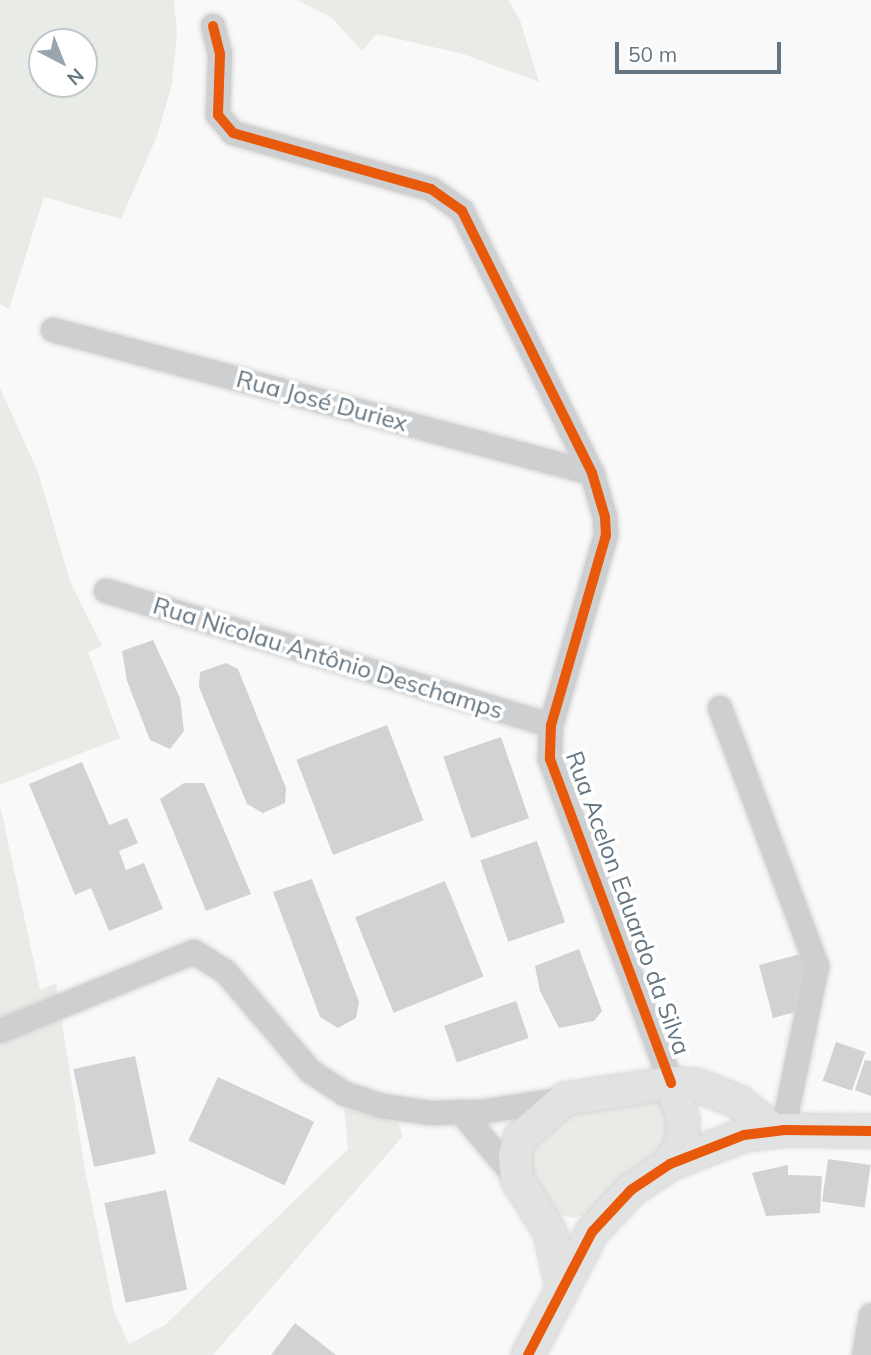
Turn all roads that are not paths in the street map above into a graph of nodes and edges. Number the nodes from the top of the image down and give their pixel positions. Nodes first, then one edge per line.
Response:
1 (213, 26) dead end
2 (53, 330) dead end
3 (592, 473) junction
4 (106, 591) dead end
5 (720, 708) dead end
6 (551, 725) junction
7 (0, 1031) edge
8 (671, 1083) junction
9 (565, 1099) junction
10 (461, 1112) junction
11 (779, 1130) junction
12 (871, 1131) edge
13 (670, 1164) junction
14 (517, 1179) junction
15 (540, 1215) junction
16 (601, 1220) junction
17 (562, 1286) junction
18 (871, 1316) edge
19 (528, 1355) edge
20 (864, 1355) edge

1 - 3 street, Rua Acelon Eduardo da Silva
2 - 3 street, Rua José Duriex
3 - 6 street, Rua Acelon Eduardo da Silva
4 - 6 street, Rua Nicolau Antônio Deschamps
5 - 11 street
6 - 8 street, Rua Acelon Eduardo da Silva
7 - 10 street
8 - 9 main road
8 - 11 main road
8 - 13 main road
9 - 10 street
9 - 14 main road
10 - 14 street
11 - 12 main road
11 - 13 main road
13 - 16 main road
14 - 15 main road
15 - 16 main road
15 - 17 main road
16 - 17 main road
17 - 19 main road
18 - 20 street

